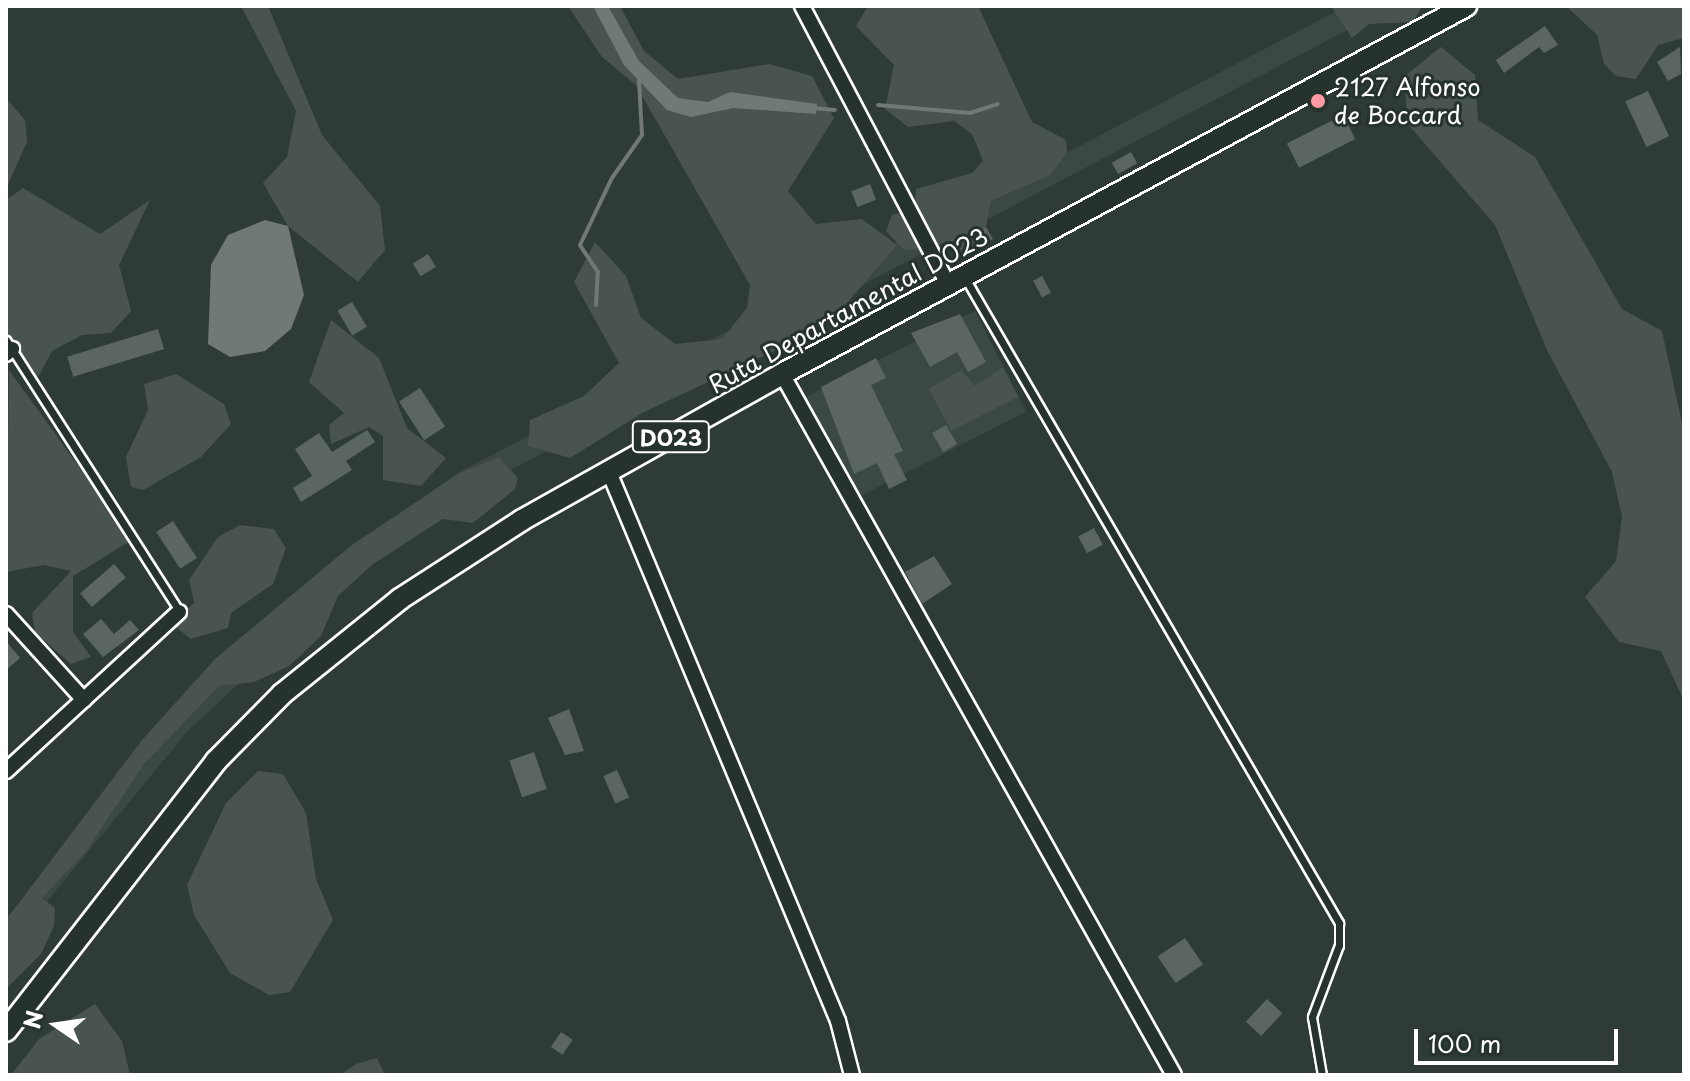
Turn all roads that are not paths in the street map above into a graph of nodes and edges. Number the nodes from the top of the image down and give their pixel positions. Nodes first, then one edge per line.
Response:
1 (802, 6) edge
2 (1466, 6) edge
3 (956, 280) junction
4 (8, 347) edge
5 (782, 374) junction
6 (609, 472) junction
7 (179, 612) joint
8 (6, 614) edge
9 (84, 700) junction
10 (6, 771) edge
11 (6, 1031) edge
12 (852, 1075) edge
13 (1174, 1075) edge
14 (1322, 1075) edge

1 - 3 street
2 - 3 main road, Ruta Departamental D023 / D023
3 - 5 main road, Ruta Departamental D023 / D023
3 - 14 lane
4 - 7 lane
5 - 6 main road, Ruta Departamental D023 / D023
5 - 13 street
6 - 11 main road, Ruta Departamental D023 / D023
6 - 12 street
7 - 9 street
8 - 9 street
9 - 10 street

